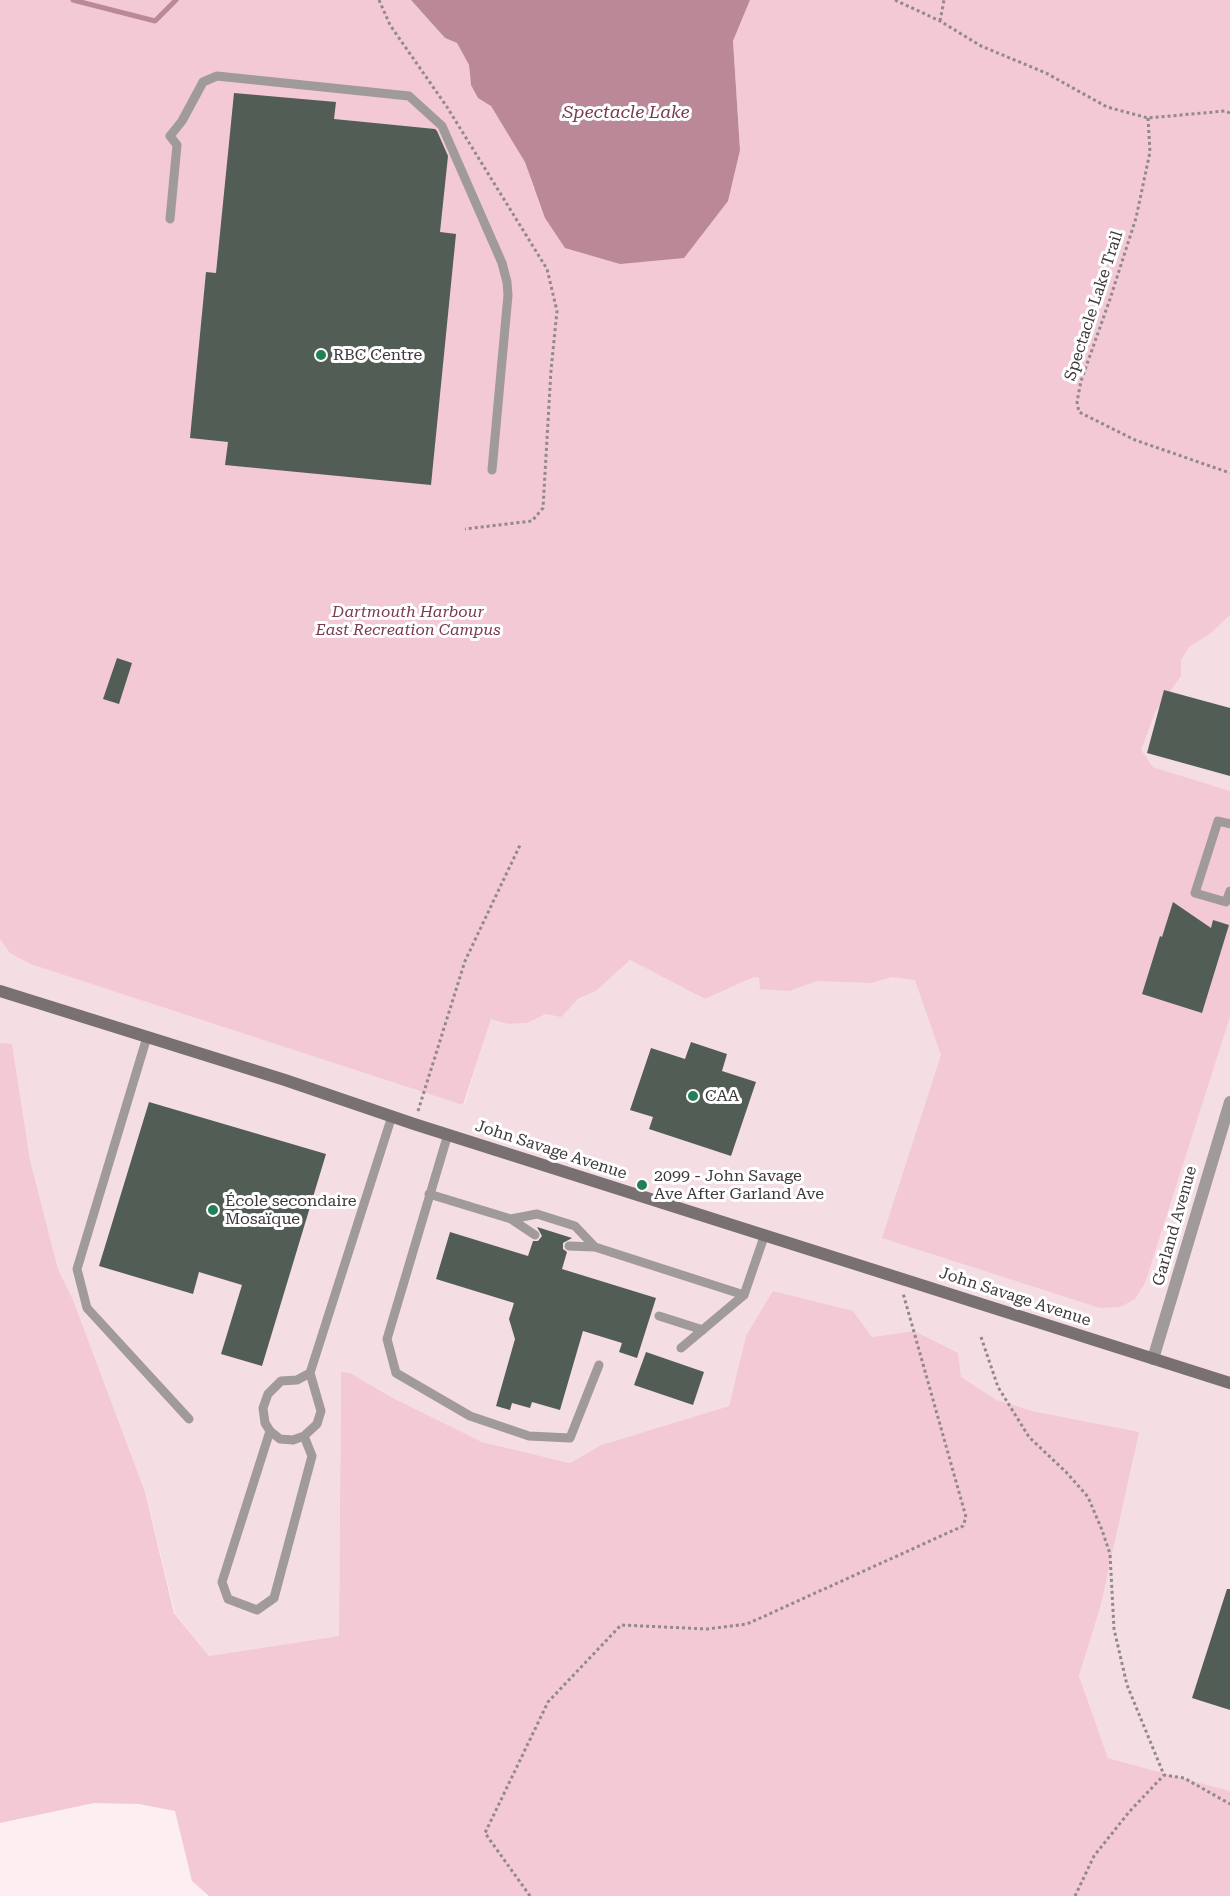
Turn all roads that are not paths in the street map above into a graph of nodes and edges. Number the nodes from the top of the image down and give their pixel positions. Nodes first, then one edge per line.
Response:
1 (170, 219) dead end
2 (492, 470) dead end
3 (1230, 824) edge
4 (1230, 891) edge
5 (0, 991) edge
6 (147, 1037) junction
7 (1230, 1102) edge
8 (392, 1116) junction
9 (448, 1134) junction
10 (429, 1194) junction
11 (511, 1220) junction
12 (535, 1234) dead end
13 (765, 1234) junction
14 (569, 1246) dead end
15 (595, 1247) junction
16 (744, 1295) junction
17 (659, 1316) dead end
18 (703, 1330) junction
19 (681, 1348) dead end
20 (1153, 1359) junction
21 (598, 1365) dead end
22 (310, 1373) junction
23 (1230, 1383) edge
24 (189, 1419) dead end
25 (270, 1431) junction
26 (304, 1436) junction

1 - 2 lane
3 - 4 lane
5 - 6 main road, John Savage Avenue
6 - 8 main road, John Savage Avenue
6 - 24 lane
7 - 20 street, Garland Avenue
8 - 9 main road, John Savage Avenue
8 - 22 lane
9 - 10 lane
9 - 13 main road, John Savage Avenue
10 - 11 lane
10 - 21 lane
11 - 12 lane
11 - 15 lane
13 - 16 lane
13 - 20 main road, John Savage Avenue
14 - 15 lane
15 - 16 lane
16 - 18 lane
17 - 18 lane
18 - 19 lane
20 - 23 main road, John Savage Avenue
22 - 25 lane
22 - 26 lane
25 - 26 lane
25 - 26 lane

